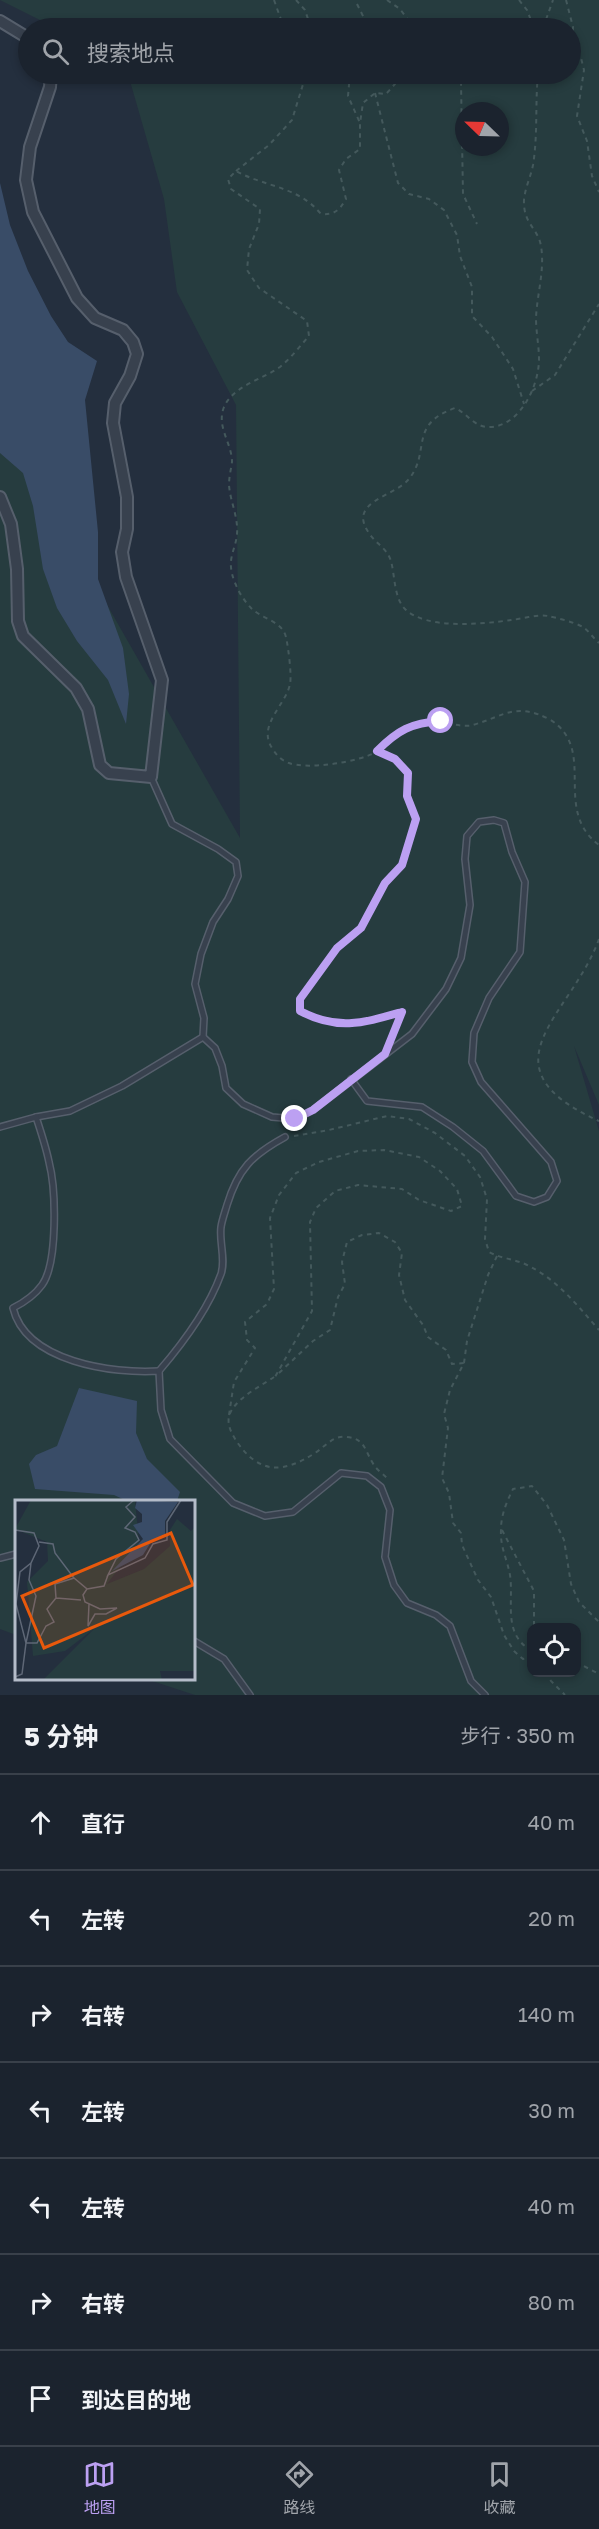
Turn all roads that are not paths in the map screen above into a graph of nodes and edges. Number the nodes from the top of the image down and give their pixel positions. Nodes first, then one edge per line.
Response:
1 (0, 21) edge
2 (18, 32) edge
3 (50, 84) edge
4 (0, 497) edge
5 (151, 777) junction
6 (203, 1037) junction
7 (351, 1079) junction
8 (36, 1117) junction
9 (0, 1127) edge
10 (285, 1137) road end
11 (159, 1371) junction
12 (15, 1554) edge
13 (0, 1558) edge
14 (195, 1642) edge
15 (250, 1695) edge
16 (485, 1695) edge

1 - 2 street
3 - 5 street
4 - 5 street
5 - 6 lane
6 - 7 lane
6 - 8 lane
7 - 7 lane
8 - 9 lane
8 - 11 lane
10 - 11 lane
11 - 16 lane
12 - 13 lane
14 - 15 lane

